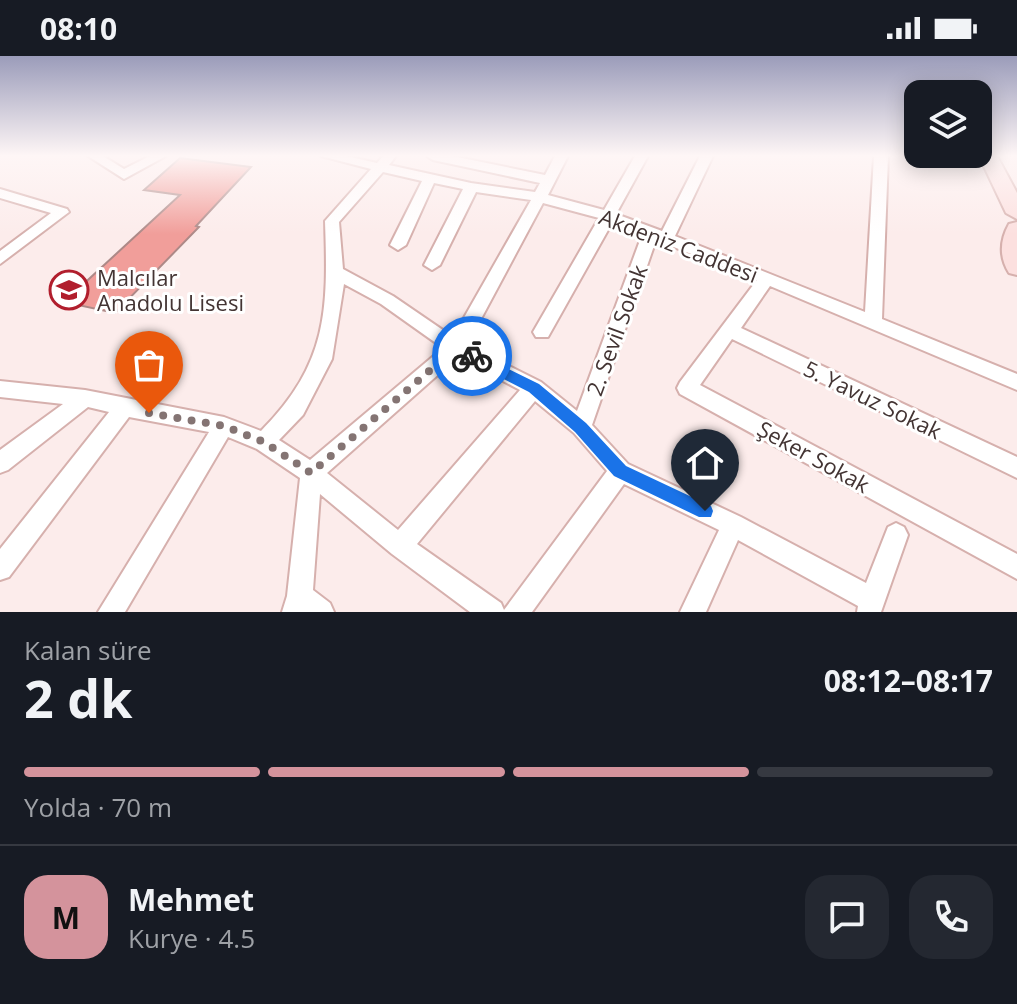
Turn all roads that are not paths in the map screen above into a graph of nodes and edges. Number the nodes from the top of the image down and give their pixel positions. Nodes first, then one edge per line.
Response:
1 (367, 182) edge
2 (428, 182) edge
3 (448, 182) edge
4 (527, 182) edge
5 (547, 182) edge
6 (627, 182) edge
7 (691, 182) edge
8 (880, 182) edge
9 (1001, 182) edge
10 (471, 187) junction
11 (544, 188) junction
12 (0, 193) edge
13 (1017, 213) edge
14 (608, 216) junction
15 (1017, 229) edge
16 (658, 235) junction
17 (398, 245) dead end
18 (0, 259) edge
19 (432, 265) dead end
20 (1017, 267) edge
21 (334, 271) junction
22 (767, 278) junction
23 (873, 321) junction
24 (729, 330) junction
25 (542, 332) dead end
26 (456, 348) junction
27 (1017, 382) edge
28 (534, 388) junction
29 (0, 389) edge
30 (85, 398) junction
31 (124, 408) junction
32 (224, 426) junction
33 (581, 427) junction
34 (264, 442) junction
35 (0, 463) edge
36 (1017, 468) edge
37 (620, 471) junction
38 (311, 473) junction
39 (733, 525) junction
40 (896, 535) dead end
41 (400, 546) junction
42 (1017, 567) edge
43 (0, 568) edge
44 (298, 604) edge
45 (870, 606) edge
46 (111, 612) edge
47 (321, 612) edge
48 (492, 612) edge
49 (516, 612) edge
50 (693, 612) edge

1 - 21 street
2 - 17 street
3 - 10 street, Akdeniz Caddesi
4 - 11 street
5 - 11 street
6 - 14 street
7 - 16 street, 2. Sevil Sokak
8 - 23 street
9 - 13 street
10 - 11 street, Akdeniz Caddesi
10 - 19 street
11 - 14 street, Akdeniz Caddesi
11 - 26 street
12 - 18 street
14 - 16 street, Akdeniz Caddesi
14 - 25 street
15 - 20 street
16 - 22 street, Akdeniz Caddesi
16 - 33 street, 2. Sevil Sokak
21 - 26 street
21 - 34 street
22 - 23 street, Akdeniz Caddesi
22 - 24 street, Şeker Sokak
23 - 27 street, Akdeniz Caddesi
24 - 36 street, 5. Yavuz Sokak
24 - 42 street, Şeker Sokak
26 - 28 street
26 - 38 street
28 - 33 street
28 - 41 street
29 - 30 street
30 - 31 street
30 - 35 street
31 - 32 street
31 - 43 street
32 - 34 street
32 - 46 street
33 - 37 street
34 - 38 street
37 - 39 street
37 - 49 street
38 - 41 street
38 - 44 street
39 - 45 street
39 - 50 street
40 - 45 street
41 - 48 street
44 - 47 street

